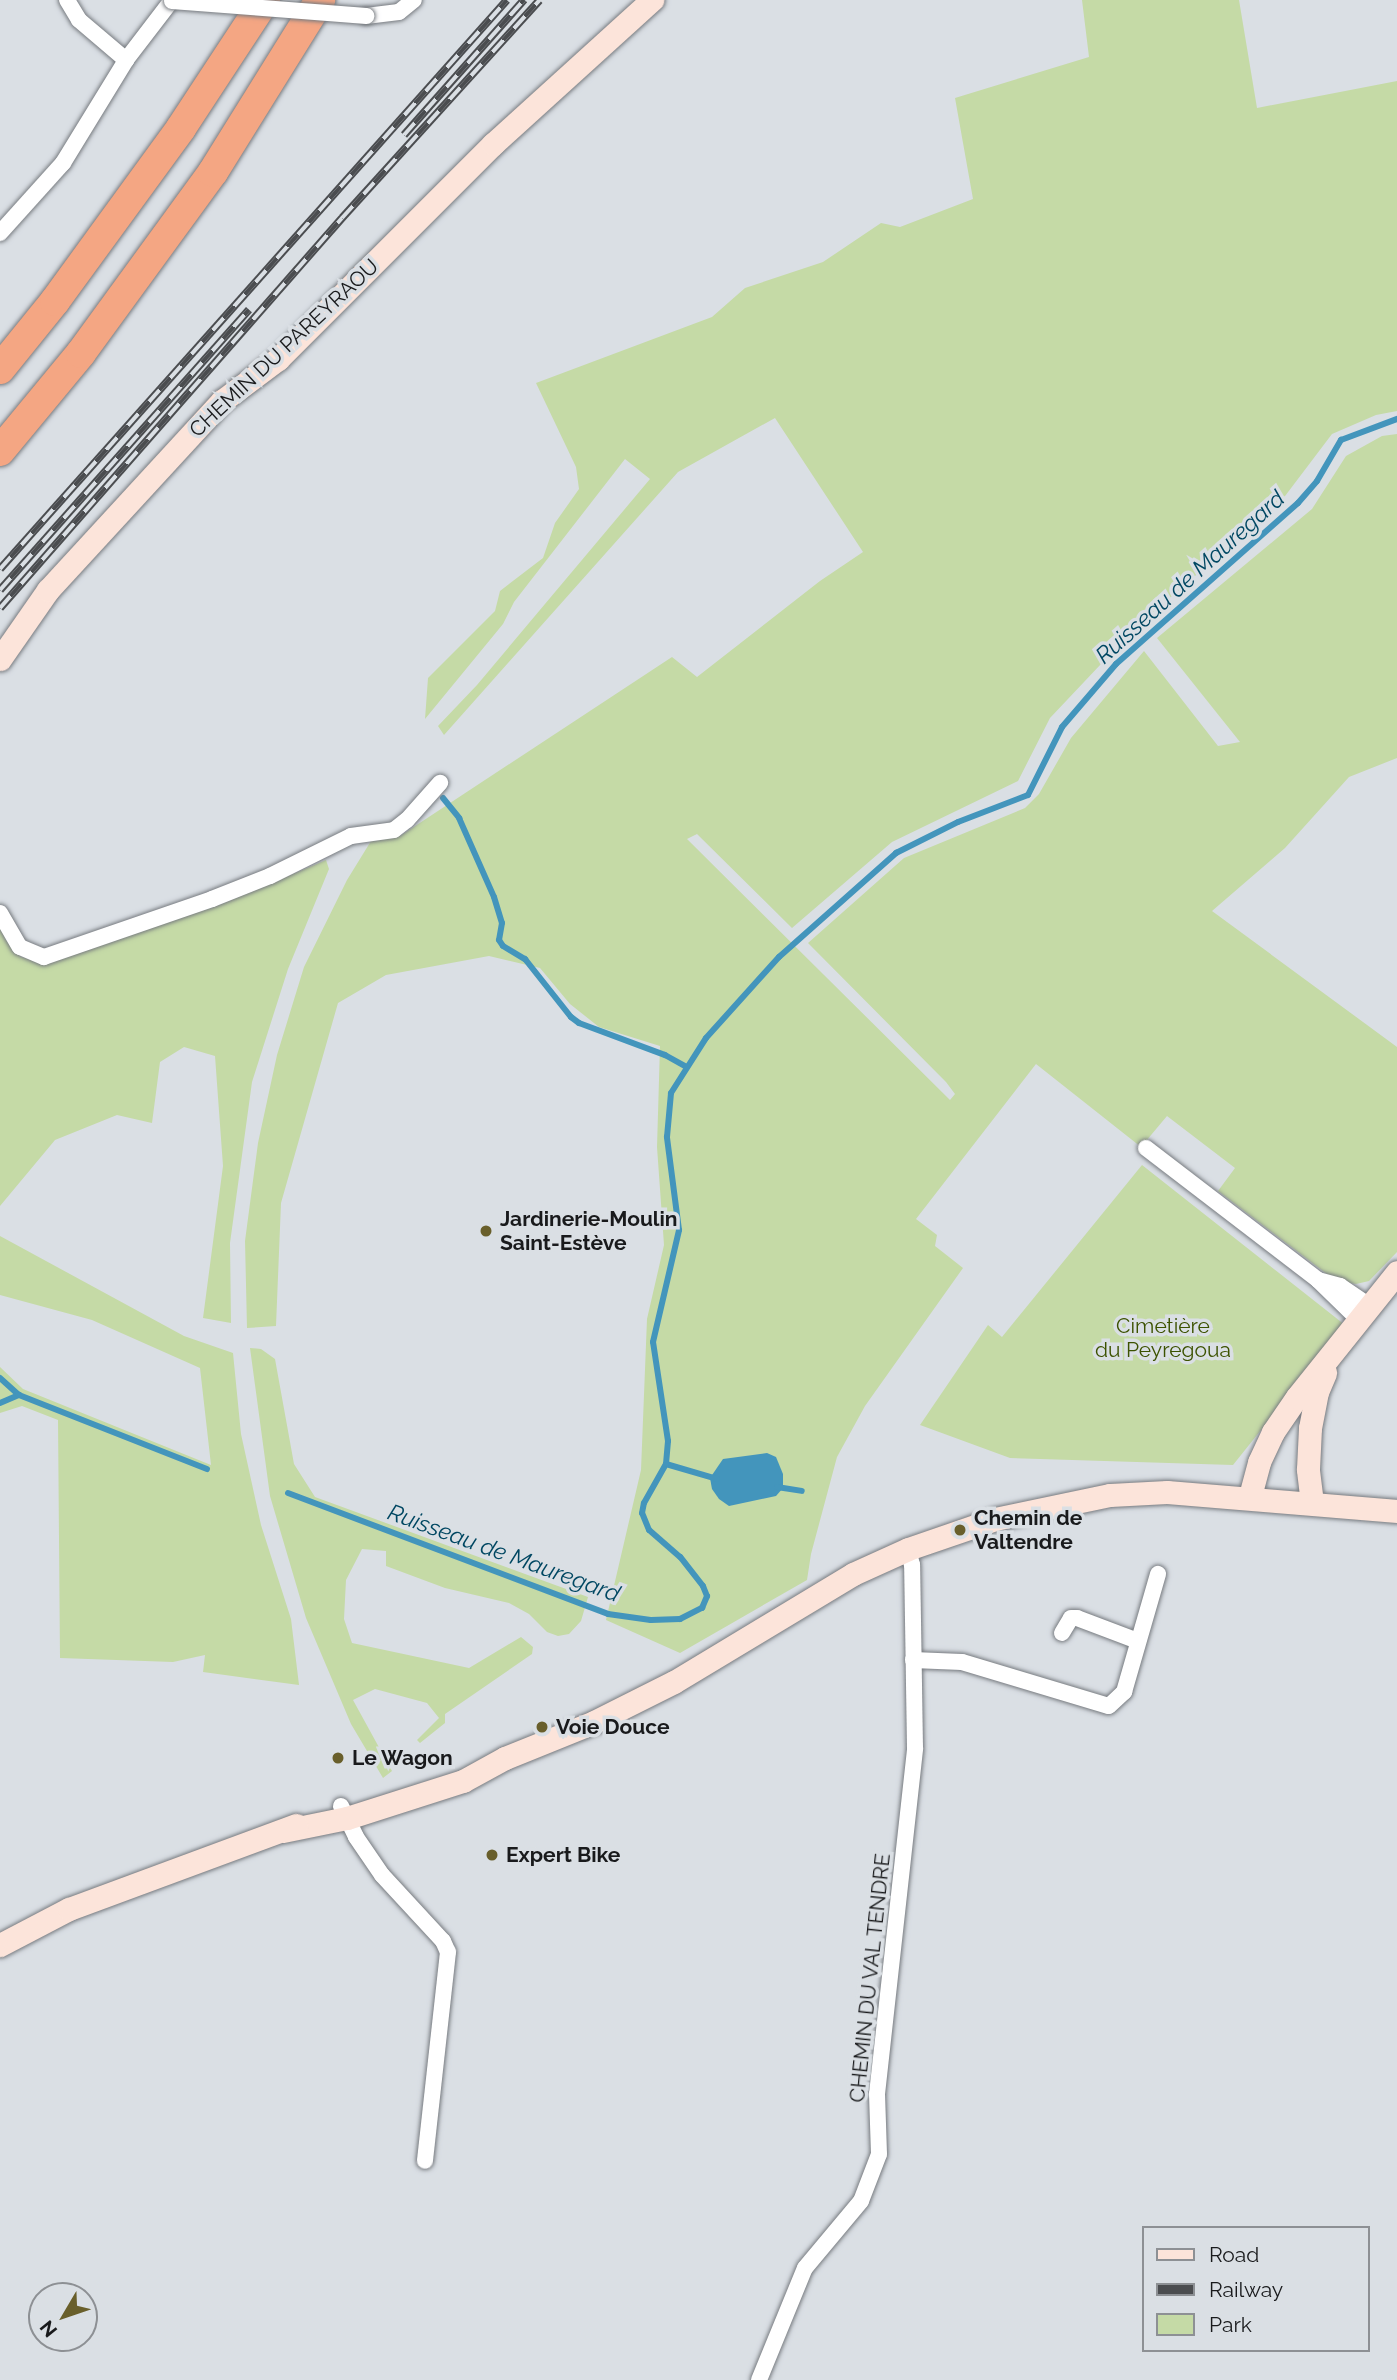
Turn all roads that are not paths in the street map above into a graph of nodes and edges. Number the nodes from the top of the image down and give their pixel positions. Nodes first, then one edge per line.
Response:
1 (66, 0) edge
2 (265, 0) edge
3 (320, 0) edge
4 (414, 0) edge
5 (652, 0) edge
6 (172, 1) edge
7 (125, 60) junction
8 (0, 233) edge
9 (0, 369) edge
10 (0, 451) edge
11 (0, 659) edge
12 (440, 783) dead end
13 (0, 913) edge
14 (1146, 1148) dead end
15 (1397, 1272) edge
16 (1365, 1313) junction
17 (1335, 1351) junction
18 (1285, 1415) junction
19 (1310, 1428) junction
20 (1250, 1496) junction
21 (1312, 1503) junction
22 (1397, 1511) edge
23 (908, 1549) junction
24 (1158, 1574) dead end
25 (1062, 1633) dead end
26 (1139, 1641) junction
27 (913, 1660) junction
28 (344, 1812) junction
29 (0, 1945) edge
30 (425, 2161) dead end
31 (760, 2380) edge

1 - 7 street
2 - 9 highway
3 - 10 highway
4 - 6 street, bridge
5 - 11 main road, CHEMIN DU PAREYRAOU
6 - 7 street
7 - 8 street
12 - 13 street
14 - 16 street
15 - 16 main road
16 - 17 main road
17 - 18 main road
17 - 19 main road
18 - 19 main road
18 - 20 main road
19 - 21 main road
20 - 21 main road
20 - 23 main road
21 - 22 main road
23 - 27 street, CHEMIN DU VAL TENDRE
23 - 28 main road
24 - 26 street
25 - 26 street
26 - 27 street
27 - 31 street, CHEMIN DU VAL TENDRE
28 - 29 main road
28 - 30 street

